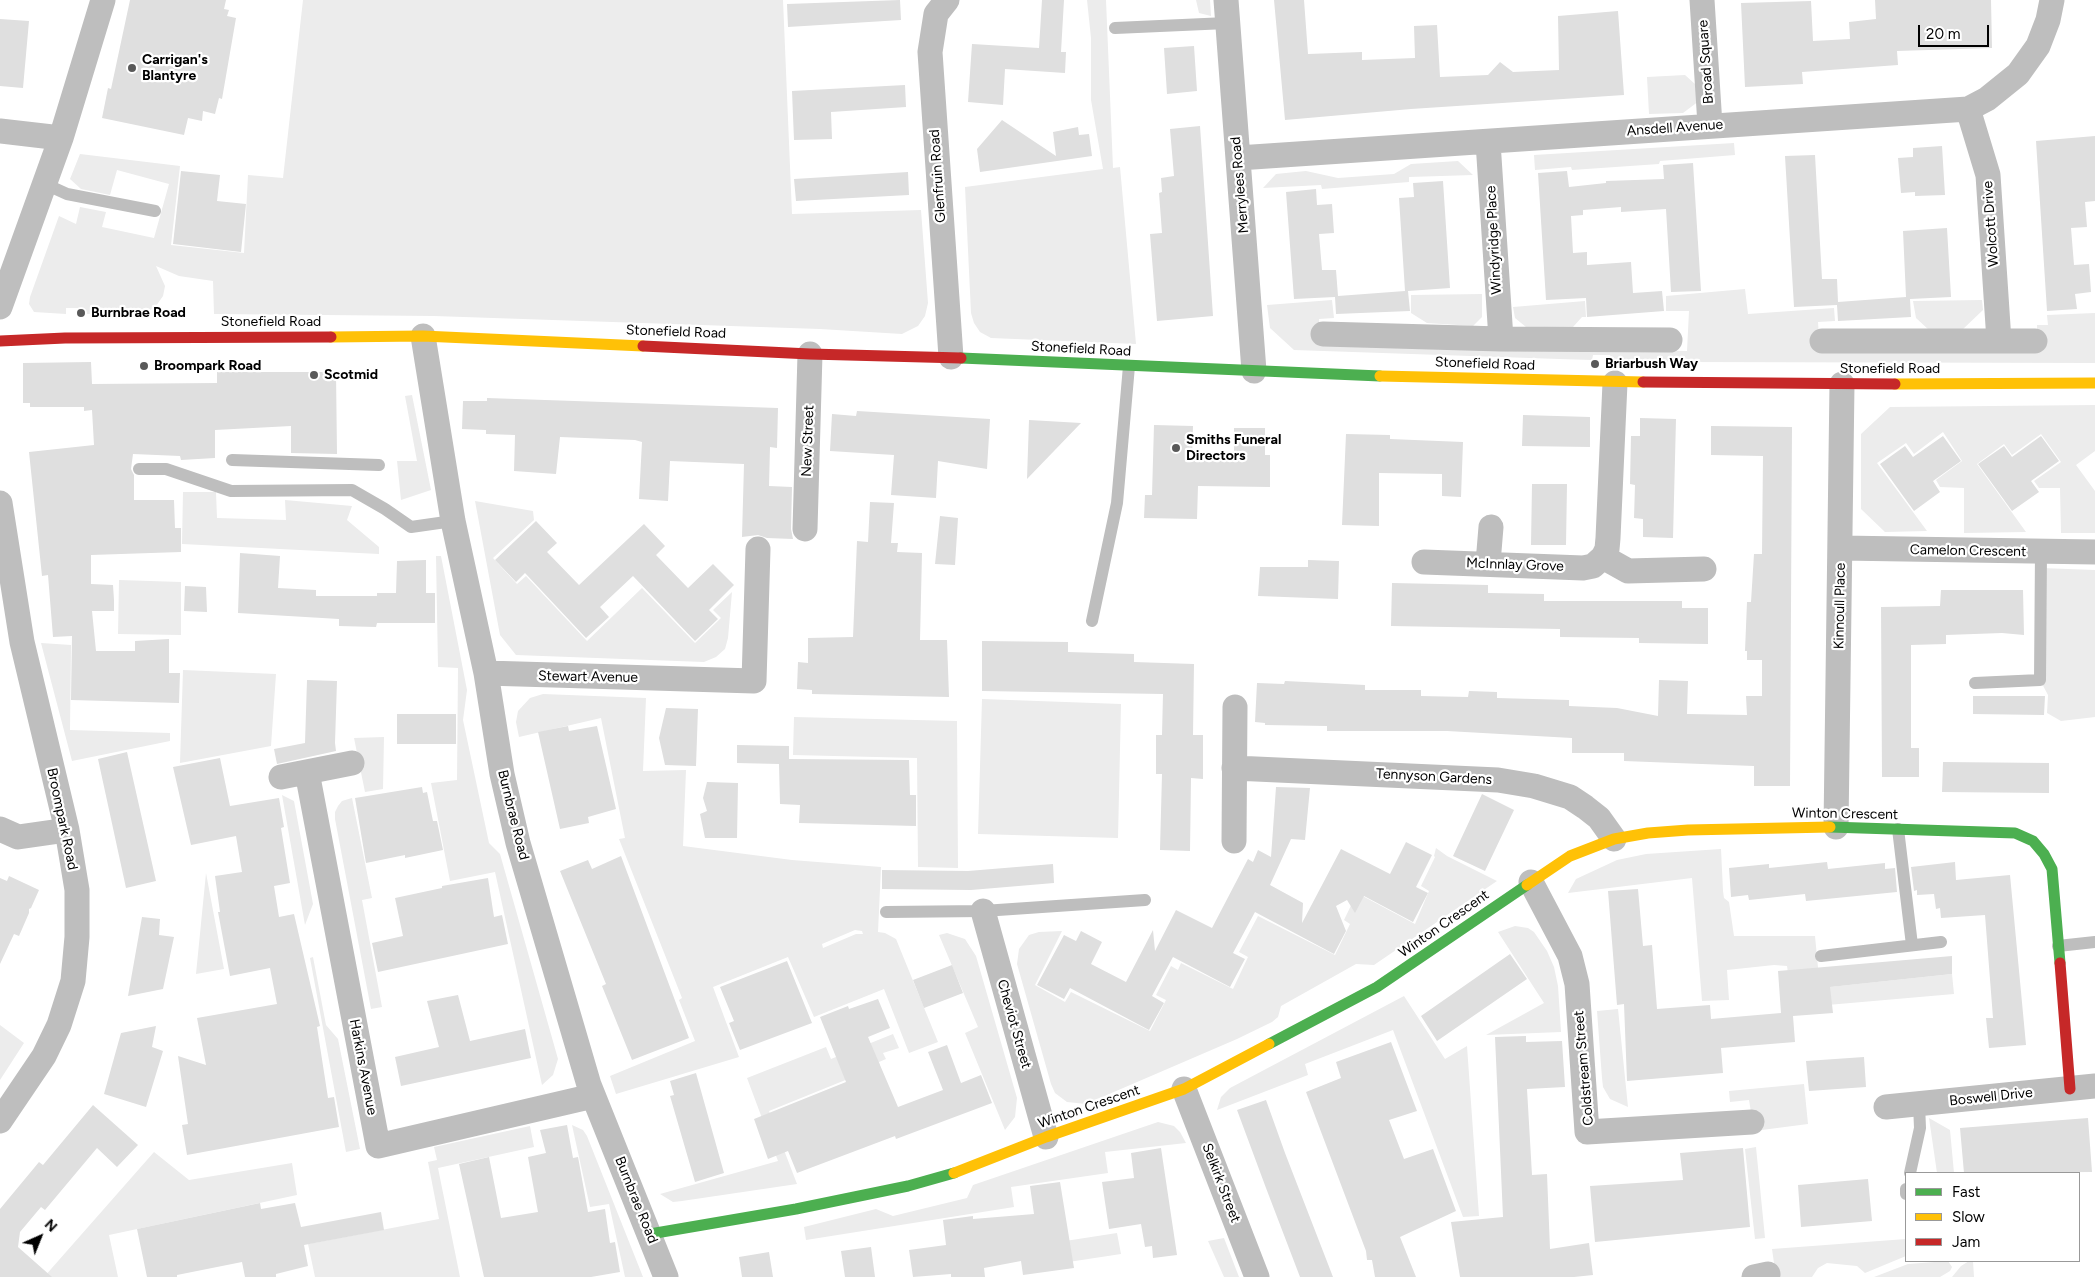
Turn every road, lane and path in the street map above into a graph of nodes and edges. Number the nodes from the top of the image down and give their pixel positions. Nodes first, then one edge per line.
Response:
1 (103, 0) edge
2 (947, 0) edge
3 (1702, 0) edge
4 (2052, 0) edge
5 (1227, 11) edge
6 (1115, 28) dead end
7 (1968, 109) junction
8 (1710, 125) junction
9 (0, 132) edge
10 (61, 138) junction
11 (1488, 142) junction
12 (1238, 158) junction
13 (45, 184) junction
14 (155, 211) dead end
15 (0, 307) edge
16 (1323, 334) dead end
17 (423, 336) junction
18 (1501, 339) junction
19 (1670, 340) dead end
20 (0, 341) edge
21 (1822, 341) dead end
22 (1999, 341) junction
23 (2035, 341) dead end
24 (810, 354) junction
25 (951, 357) junction
26 (1129, 366) junction
27 (1254, 371) junction
28 (1615, 382) junction
29 (2095, 383) edge
30 (1842, 384) junction
31 (232, 460) dead end
32 (379, 465) dead end
33 (139, 469) dead end
34 (0, 503) edge
35 (453, 521) junction
36 (1491, 527) dead end
37 (805, 529) dead end
38 (1841, 548) junction
39 (758, 549) dead end
40 (2041, 552) junction
41 (2095, 552) edge
42 (1603, 557) junction
43 (1424, 562) dead end
44 (1488, 563) junction
45 (1704, 569) dead end
46 (1092, 621) dead end
47 (486, 673) junction
48 (1975, 683) dead end
49 (1235, 707) dead end
50 (352, 763) dead end
51 (1234, 768) junction
52 (307, 772) junction
53 (281, 777) dead end
54 (1836, 827) junction
55 (0, 829) edge
56 (1898, 829) junction
57 (67, 830) junction
58 (1614, 839) junction
59 (1234, 840) dead end
60 (1531, 882) junction
61 (1145, 900) dead end
62 (983, 911) junction
63 (886, 912) dead end
64 (1941, 942) dead end
65 (2095, 942) edge
66 (1912, 945) junction
67 (2058, 946) junction
68 (1820, 956) dead end
69 (2095, 1086) edge
70 (1184, 1089) junction
71 (2070, 1089) junction
72 (593, 1096) junction
73 (1919, 1104) junction
74 (1886, 1107) dead end
75 (0, 1121) edge
76 (1752, 1122) dead end
77 (1046, 1137) junction
78 (1910, 1172) edge
79 (650, 1234) junction
80 (666, 1277) edge
81 (1257, 1277) edge

1 - 10 street
2 - 25 street, Glenfruin Road
3 - 8 street, Broad Square
4 - 7 street, Ansdell Avenue
5 - 6 lane
5 - 12 street, Merrylees Road
7 - 8 street, Ansdell Avenue
7 - 22 street, Wolcott Drive
8 - 11 street, Ansdell Avenue
9 - 10 street
10 - 13 street
11 - 12 street, Ansdell Avenue
11 - 18 street, Windyridge Place
12 - 27 street, Merrylees Road
13 - 14 lane
13 - 15 street
16 - 18 street
17 - 20 street, Stonefield Road
17 - 24 street, Stonefield Road
17 - 35 street, Burnbrae Road
18 - 19 street
21 - 22 street
22 - 23 street
24 - 25 street, Stonefield Road
24 - 37 street, New Street
25 - 26 street, Stonefield Road
26 - 27 street, Stonefield Road
26 - 46 lane
27 - 28 street, Stonefield Road
28 - 30 street, Stonefield Road
28 - 42 street
29 - 30 street, Stonefield Road
30 - 38 street, Kinnoull Place
31 - 32 lane
33 - 35 lane
34 - 57 street, Broompark Road
35 - 47 street, Burnbrae Road
36 - 44 street
38 - 40 street, Camelon Crescent
38 - 54 street, Kinnoull Place
39 - 47 street, Stewart Avenue
40 - 41 street, Camelon Crescent
40 - 48 lane
42 - 44 street, McInnlay Grove
42 - 45 street
43 - 44 street, McInnlay Grove
47 - 72 street, Burnbrae Road
49 - 51 street
50 - 52 street
51 - 58 street, Tennyson Gardens
51 - 59 street
52 - 53 street
52 - 72 street, Harkins Avenue
54 - 56 street, Winton Crescent
54 - 58 street, Winton Crescent
55 - 57 street
56 - 66 lane
56 - 67 street, Winton Crescent
57 - 75 street, Broompark Road
58 - 60 street, Winton Crescent
60 - 70 street, Winton Crescent
60 - 76 street, Coldstream Street
61 - 62 lane
62 - 63 lane
62 - 77 street, Cheviot Street
64 - 66 lane
65 - 67 lane
66 - 68 lane
67 - 71 street, Winton Crescent
69 - 71 street, Boswell Drive
70 - 77 street, Winton Crescent
70 - 81 street, Selkirk Street
71 - 73 street, Boswell Drive
72 - 79 street, Burnbrae Road
73 - 74 street, Boswell Drive
73 - 78 lane
77 - 79 street, Winton Crescent
79 - 80 street, Burnbrae Road

